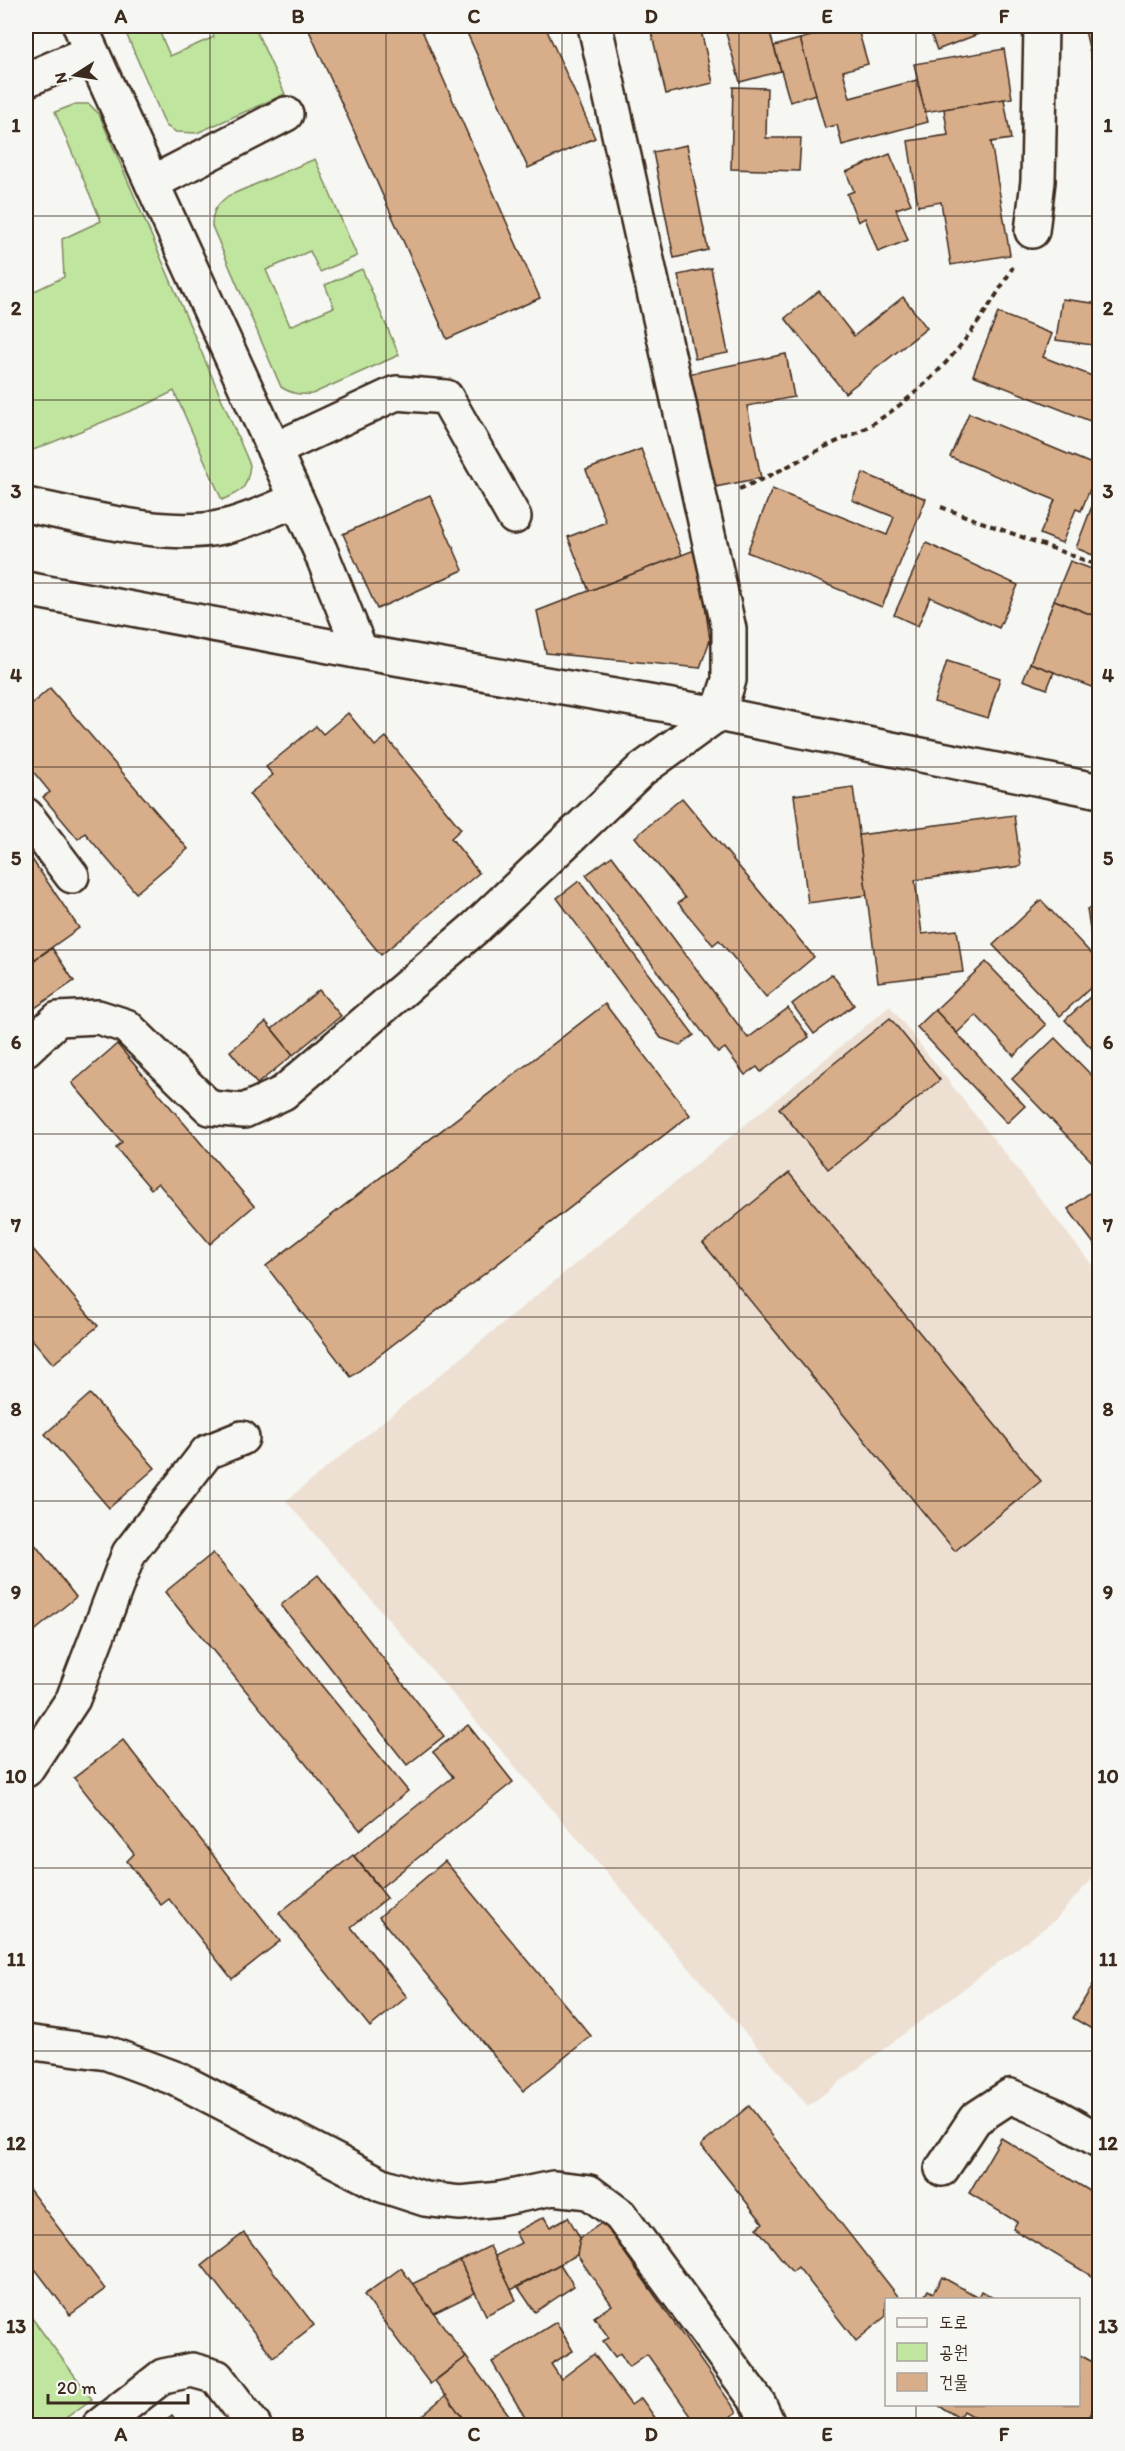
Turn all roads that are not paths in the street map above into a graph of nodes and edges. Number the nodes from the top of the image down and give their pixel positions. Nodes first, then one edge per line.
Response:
1 (595, 26) edge
2 (1041, 26) edge
3 (86, 39) edge
4 (26, 80) edge
5 (286, 114) dead end
6 (152, 183) junction
7 (1032, 231) road end
8 (274, 450) junction
9 (297, 500) junction
10 (26, 505) edge
11 (514, 517) dead end
12 (26, 589) edge
13 (361, 652) junction
14 (717, 714) junction
15 (1100, 791) edge
16 (26, 815) edge
17 (72, 876) dead end
18 (26, 1049) edge
19 (242, 1438) dead end
20 (26, 1770) edge
21 (26, 2042) edge
22 (1100, 2141) edge
23 (942, 2169) dead end
24 (99, 2426) edge
25 (254, 2426) edge
26 (769, 2426) edge

1 - 14 street
2 - 7 street
3 - 4 street
3 - 6 street
5 - 6 street
6 - 8 street
8 - 9 street
8 - 11 street
9 - 10 street
9 - 13 street
12 - 13 street
13 - 14 street
14 - 15 street
14 - 18 street
16 - 17 street
19 - 20 street
21 - 26 street
22 - 23 street
24 - 25 street

